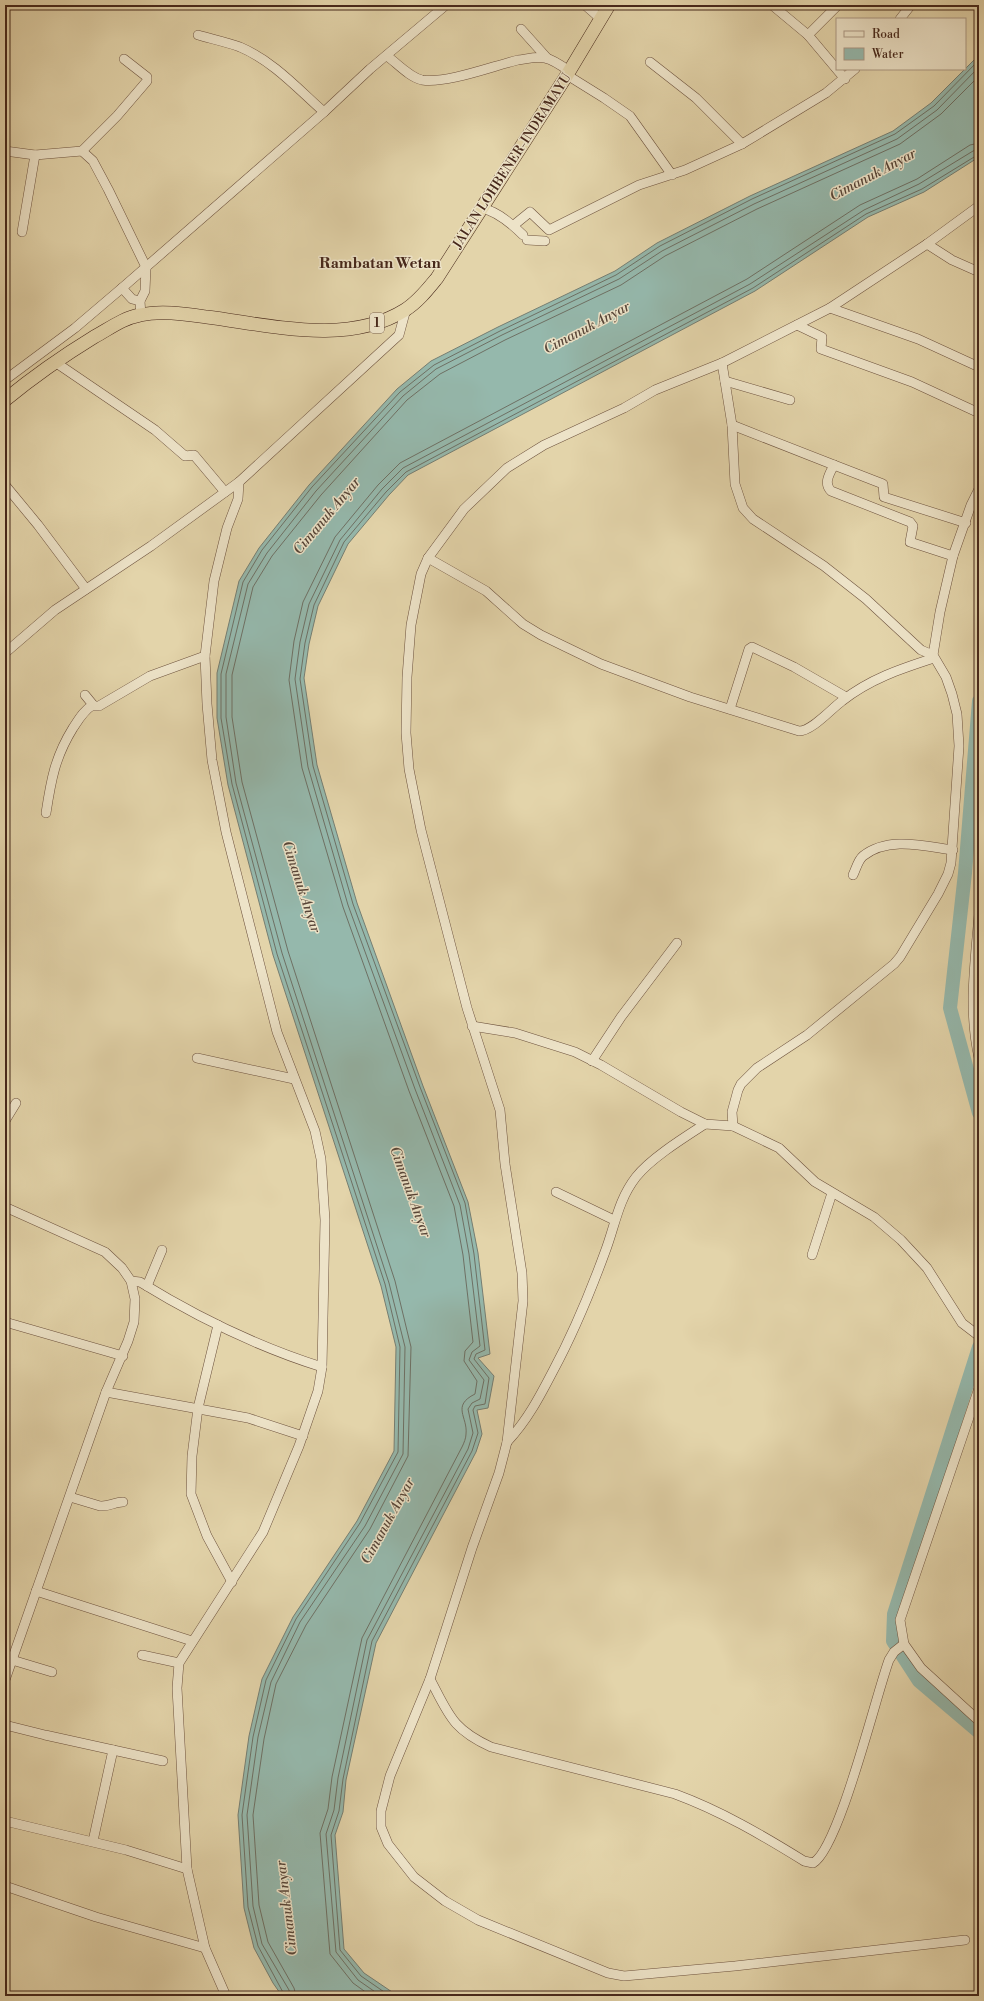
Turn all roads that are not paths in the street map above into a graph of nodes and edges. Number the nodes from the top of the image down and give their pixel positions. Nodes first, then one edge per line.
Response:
1 (446, 5) edge
2 (585, 5) edge
3 (609, 5) edge
4 (772, 5) edge
5 (838, 5) edge
6 (911, 5) edge
7 (901, 18) edge
8 (601, 19) junction
9 (521, 29) dead end
10 (198, 35) dead end
11 (808, 35) junction
12 (391, 58) junction
13 (547, 58) junction
14 (124, 59) dead end
15 (650, 62) dead end
16 (836, 68) edge
17 (837, 70) edge
18 (854, 70) edge
19 (568, 73) junction
20 (845, 79) junction
21 (324, 112) junction
22 (742, 144) junction
23 (5, 151) edge
24 (82, 151) junction
25 (36, 155) junction
26 (672, 175) junction
27 (979, 206) edge
28 (481, 208) junction
29 (514, 225) junction
30 (22, 232) dead end
31 (545, 241) dead end
32 (927, 244) junction
33 (146, 272) junction
34 (979, 272) edge
35 (123, 289) junction
36 (136, 300) junction
37 (830, 308) junction
38 (406, 309) junction
39 (141, 315) junction
40 (797, 325) junction
41 (55, 362) junction
42 (722, 363) junction
43 (979, 367) edge
44 (5, 380) edge
45 (725, 381) junction
46 (5, 400) edge
47 (790, 400) dead end
48 (979, 413) edge
49 (732, 425) junction
50 (834, 465) junction
51 (239, 482) junction
52 (5, 484) edge
53 (979, 489) edge
54 (225, 492) junction
55 (966, 522) junction
56 (953, 556) junction
57 (428, 558) junction
58 (86, 589) junction
59 (5, 653) edge
60 (205, 656) junction
61 (934, 656) junction
62 (85, 695) dead end
63 (846, 697) junction
64 (93, 704) junction
65 (730, 710) junction
66 (46, 813) dead end
67 (953, 850) junction
68 (853, 875) dead end
69 (979, 915) edge
70 (677, 943) dead end
71 (472, 1026) junction
72 (197, 1058) dead end
73 (979, 1058) edge
74 (592, 1061) junction
75 (294, 1079) junction
76 (16, 1103) dead end
77 (5, 1121) edge
78 (705, 1124) junction
79 (733, 1126) junction
80 (556, 1192) dead end
81 (832, 1193) junction
82 (5, 1207) edge
83 (614, 1220) junction
84 (162, 1250) dead end
85 (812, 1255) dead end
86 (131, 1281) junction
87 (147, 1286) junction
88 (5, 1322) edge
89 (218, 1325) junction
90 (976, 1335) edge
91 (118, 1355) junction
92 (322, 1367) junction
93 (979, 1388) edge
94 (106, 1392) junction
95 (198, 1408) junction
96 (302, 1436) junction
97 (508, 1442) junction
98 (70, 1497) junction
99 (123, 1502) dead end
100 (232, 1582) junction
101 (36, 1591) junction
102 (192, 1640) junction
103 (899, 1647) junction
104 (142, 1655) dead end
105 (12, 1660) junction
106 (179, 1663) junction
107 (52, 1672) dead end
108 (430, 1679) junction
109 (5, 1680) edge
110 (979, 1721) edge
111 (5, 1725) edge
112 (113, 1750) junction
113 (163, 1761) dead end
114 (5, 1821) edge
115 (93, 1841) junction
116 (187, 1868) junction
117 (5, 1886) edge
118 (966, 1940) dead end
119 (205, 1948) junction
120 (226, 1996) edge

1 - 12 street
2 - 8 street
3 - 8 highway, JALAN LOHBENER-INDRAMAYU / 1
4 - 11 street
5 - 11 street
6 - 7 street
8 - 19 highway, JALAN LOHBENER-INDRAMAYU / 1
9 - 13 street
10 - 21 street
11 - 16 street
12 - 13 street
12 - 21 street
13 - 19 street
14 - 24 street
15 - 22 street
17 - 20 street
18 - 20 street
19 - 26 street
19 - 28 highway, JALAN LOHBENER-INDRAMAYU / 1
20 - 22 street
21 - 33 street
22 - 26 street
23 - 25 street
24 - 25 street
24 - 33 street
25 - 30 street
26 - 29 street
27 - 32 street
28 - 29 street
28 - 38 highway, JALAN LOHBENER-INDRAMAYU / 1
29 - 31 street
32 - 34 street
32 - 37 street
33 - 35 street
33 - 36 street
35 - 36 street
35 - 44 street
36 - 39 street
37 - 40 street
37 - 43 street
38 - 39 highway, JALAN LOHBENER-INDRAMAYU / 1
38 - 51 street
39 - 41 highway, JALAN LOHBENER-INDRAMAYU / 1
40 - 42 street
40 - 48 street
41 - 46 highway, JALAN LOHBENER-INDRAMAYU / 1
41 - 54 street
42 - 45 street
42 - 57 street
45 - 47 street
45 - 49 street
49 - 50 street
49 - 61 street
50 - 55 street
50 - 56 street
51 - 54 street
51 - 60 street
52 - 58 street
53 - 55 street
54 - 58 street
55 - 56 street
56 - 61 street
57 - 65 street
57 - 71 street
58 - 59 street
60 - 64 street
60 - 75 street
61 - 63 street
61 - 67 street
62 - 64 street
63 - 65 street
63 - 65 street
64 - 66 street
67 - 68 street
67 - 79 street
69 - 73 street
70 - 74 street
71 - 74 street
71 - 97 street
72 - 75 street
74 - 78 street
75 - 92 street
76 - 77 street
78 - 79 street
78 - 83 street
79 - 81 street
80 - 83 street
81 - 85 street
81 - 90 street
82 - 86 street
83 - 97 street
84 - 87 street
86 - 87 street
86 - 91 street
87 - 89 street
88 - 91 street
89 - 92 street
89 - 95 street
91 - 94 street
92 - 96 street
93 - 103 street
94 - 95 street
94 - 98 street
95 - 96 street
95 - 100 street
96 - 100 street
97 - 108 street
98 - 99 street
98 - 101 street
100 - 102 street
101 - 102 street
101 - 105 street
102 - 106 street
103 - 108 street
103 - 110 street
104 - 106 street
105 - 107 street
105 - 109 street
106 - 116 street
108 - 118 street
111 - 112 street
112 - 113 street
112 - 115 street
114 - 115 street
115 - 116 street
116 - 119 street
117 - 119 street
119 - 120 street

